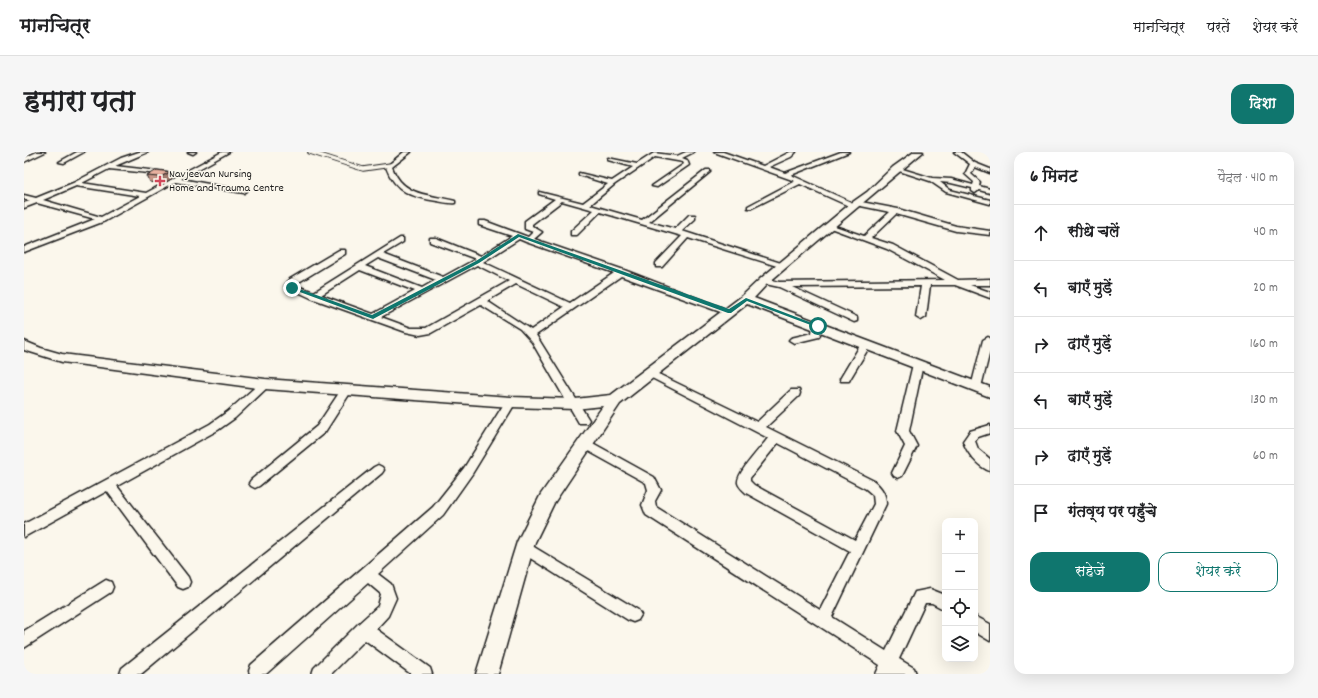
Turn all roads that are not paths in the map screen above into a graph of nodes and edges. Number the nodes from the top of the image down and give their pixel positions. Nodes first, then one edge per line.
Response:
1 (42, 152) edge
2 (81, 152) edge
3 (117, 152) edge
4 (145, 152) edge
5 (226, 152) edge
6 (310, 152) edge
7 (408, 152) edge
8 (691, 152) edge
9 (717, 152) edge
10 (793, 152) edge
11 (846, 152) edge
12 (919, 152) edge
13 (957, 152) edge
14 (675, 158) junction
15 (122, 159) junction
16 (610, 159) dead end
17 (24, 160) edge
18 (62, 162) dead end
19 (973, 164) junction
20 (391, 165) junction
21 (109, 166) junction
22 (638, 166) junction
23 (765, 167) junction
24 (896, 169) junction
25 (708, 171) dead end
26 (990, 171) edge
27 (581, 174) dead end
28 (785, 175) junction
29 (181, 176) junction
30 (174, 180) junction
31 (932, 180) junction
32 (800, 181) junction
33 (613, 182) junction
34 (75, 184) junction
35 (655, 186) dead end
36 (976, 188) junction
37 (244, 191) dead end
38 (990, 191) edge
39 (541, 194) dead end
40 (146, 195) junction
41 (24, 197) edge
42 (973, 198) junction
43 (560, 199) junction
44 (38, 201) junction
45 (453, 202) dead end
46 (990, 202) edge
47 (854, 204) junction
48 (24, 206) edge
49 (584, 206) junction
50 (750, 207) dead end
51 (598, 210) junction
52 (896, 210) junction
53 (692, 217) dead end
54 (102, 219) junction
55 (643, 222) junction
56 (482, 223) dead end
57 (829, 226) junction
58 (677, 232) junction
59 (574, 233) dead end
60 (990, 233) edge
61 (687, 235) junction
62 (518, 236) junction
63 (866, 238) junction
64 (400, 240) dead end
65 (433, 240) dead end
66 (529, 240) junction
67 (26, 248) edge
68 (342, 252) dead end
69 (378, 255) junction
70 (480, 260) junction
71 (659, 265) dead end
72 (783, 265) junction
73 (360, 267) junction
74 (621, 272) junction
75 (443, 280) junction
76 (516, 280) junction
77 (764, 281) junction
78 (990, 282) edge
79 (926, 283) junction
80 (958, 283) junction
81 (779, 285) junction
82 (423, 291) junction
83 (990, 295) edge
84 (314, 296) junction
85 (481, 301) junction
86 (737, 306) junction
87 (570, 307) junction
88 (921, 316) dead end
89 (373, 317) junction
90 (854, 319) dead end
91 (818, 326) junction
92 (531, 334) junction
93 (794, 340) dead end
94 (988, 340) dead end
95 (866, 344) junction
96 (24, 345) edge
97 (918, 364) junction
98 (650, 373) junction
99 (845, 379) dead end
100 (265, 384) junction
101 (976, 387) junction
102 (347, 390) junction
103 (990, 392) edge
104 (795, 393) dead end
105 (615, 400) junction
106 (511, 402) junction
107 (575, 404) junction
108 (583, 420) dead end
109 (758, 428) junction
110 (990, 429) edge
111 (776, 437) junction
112 (585, 444) junction
113 (990, 466) edge
114 (378, 470) dead end
115 (898, 473) dead end
116 (255, 483) dead end
117 (109, 484) junction
118 (24, 531) edge
119 (524, 547) junction
120 (858, 548) junction
121 (367, 575) junction
122 (183, 582) dead end
123 (106, 587) dead end
124 (942, 601) edge
125 (633, 615) dead end
126 (823, 619) junction
127 (978, 625) edge
128 (363, 629) junction
129 (990, 633) edge
130 (24, 640) edge
131 (887, 668) edge
132 (257, 671) dead end
133 (417, 672) edge
134 (128, 674) edge
135 (320, 674) edge
136 (486, 674) edge
137 (908, 674) edge

1 - 17 street
2 - 18 street
3 - 15 street
4 - 15 street
5 - 29 street
6 - 20 lane
7 - 20 street
8 - 14 street
9 - 23 street
10 - 23 street
11 - 28 street
12 - 24 street
13 - 19 street
14 - 22 street
14 - 35 street
15 - 21 street
16 - 22 street
19 - 26 street
19 - 36 street
20 - 45 street
21 - 29 street
21 - 34 street
22 - 33 street
23 - 28 street
24 - 31 street
24 - 47 street
25 - 55 street
27 - 33 street
28 - 32 street
29 - 30 street
30 - 37 street
30 - 40 street
31 - 36 street
31 - 42 street
32 - 47 street
32 - 50 street
33 - 49 street
34 - 40 street
34 - 44 street
36 - 38 street
36 - 42 street
39 - 43 street
40 - 54 street
41 - 44 street
42 - 46 street
43 - 49 street
43 - 66 street
44 - 48 street
44 - 54 street
47 - 52 street
47 - 57 street
49 - 51 street
51 - 55 street
51 - 59 street
52 - 60 street
52 - 63 street
53 - 58 street
54 - 67 street
55 - 58 street
56 - 62 street
57 - 63 street
57 - 72 street
58 - 61 street
61 - 71 street
61 - 72 street
62 - 66 street
62 - 70 street
63 - 80 street
64 - 69 street
65 - 70 street
66 - 74 street
68 - 84 street
69 - 73 street
69 - 75 street
70 - 75 street
70 - 76 street
72 - 77 street
73 - 82 street
73 - 84 street
74 - 86 street
74 - 87 street
75 - 82 street
76 - 85 street
76 - 87 street
77 - 81 street
77 - 86 street
78 - 80 street
79 - 80 street
79 - 81 street
79 - 88 street
80 - 83 street
81 - 90 street
82 - 89 street
84 - 89 street
85 - 89 street
85 - 92 street
86 - 91 street
86 - 98 street
87 - 92 street
91 - 93 street
91 - 95 street
92 - 107 street
94 - 101 street
95 - 97 street
95 - 99 street
96 - 100 street
97 - 101 street
97 - 115 street
98 - 105 street
98 - 109 street
100 - 102 street
100 - 117 street
101 - 103 street
102 - 106 street
102 - 116 street
104 - 109 street
105 - 107 street
105 - 112 street
106 - 107 street
106 - 121 street
107 - 108 street
109 - 111 street
110 - 113 street
111 - 120 street
111 - 120 street
112 - 119 street
112 - 126 street
114 - 134 street
117 - 118 street
117 - 122 street
119 - 125 street
119 - 136 street
120 - 126 street
121 - 128 street
121 - 132 street
123 - 130 street
124 - 131 street
126 - 131 street
127 - 129 street
128 - 133 street
128 - 135 street
131 - 137 street

